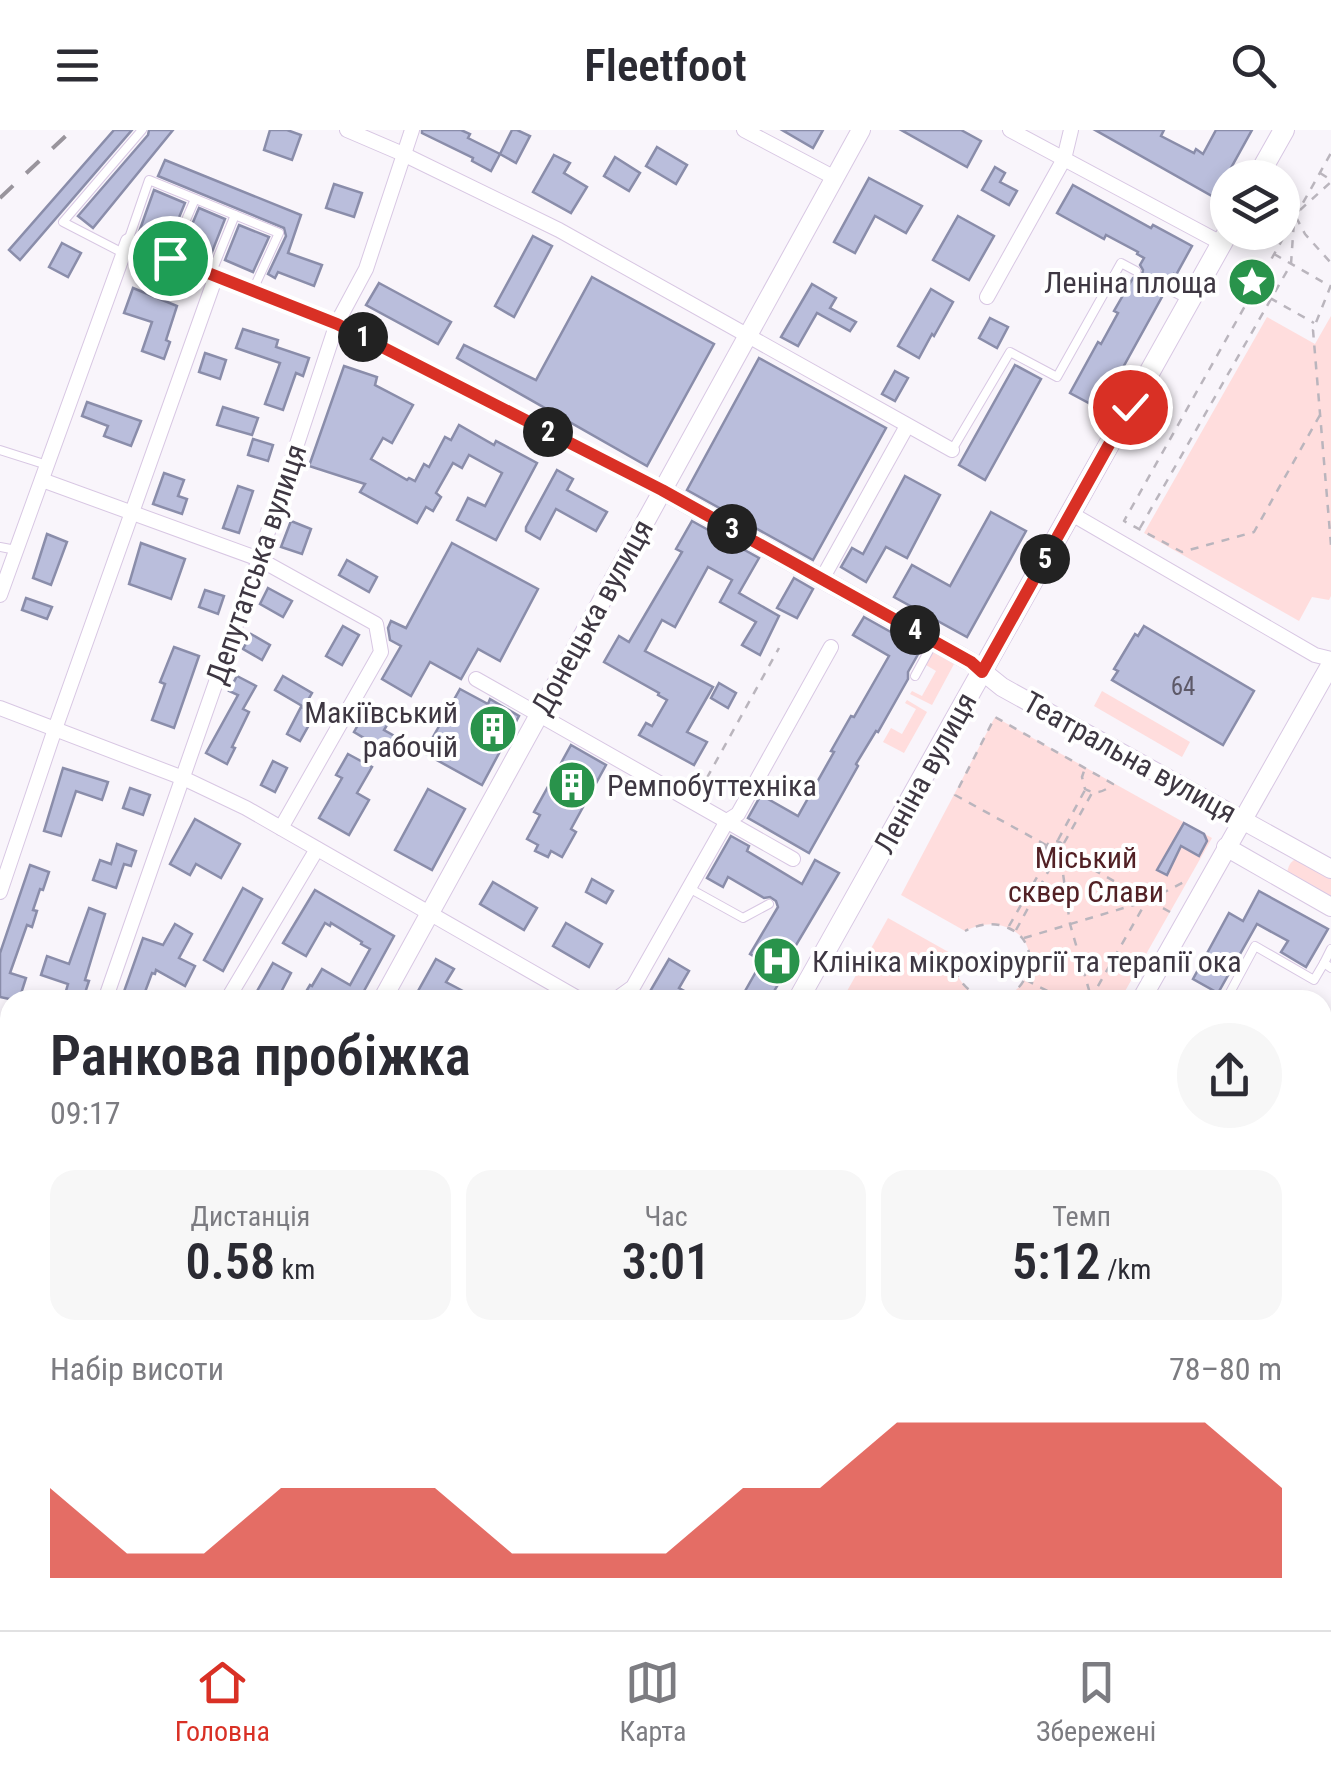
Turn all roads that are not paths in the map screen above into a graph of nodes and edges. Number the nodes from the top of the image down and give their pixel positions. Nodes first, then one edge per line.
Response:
1 (142, 130) edge
2 (347, 130) edge
3 (412, 130) edge
4 (744, 130) edge
5 (861, 130) edge
6 (1010, 130) edge
7 (1072, 130) edge
8 (1284, 130) edge
9 (403, 154) junction
10 (1064, 159) junction
11 (1268, 160) edge
12 (835, 178) junction
13 (195, 199) junction
14 (235, 214) junction
15 (1210, 231) edge
16 (125, 247) junction
17 (1217, 250) edge
18 (170, 258) junction
19 (1136, 271) dead end
20 (213, 275) junction
21 (1166, 288) dead end
22 (252, 290) junction
23 (986, 297) dead end
24 (1189, 300) junction
25 (337, 324) junction
26 (747, 336) junction
27 (908, 426) junction
28 (0, 450) edge
29 (952, 450) joint
30 (44, 472) junction
31 (662, 490) junction
32 (1070, 513) junction
33 (132, 514) junction
34 (8, 548) edge
35 (260, 560) junction
36 (822, 579) junction
37 (0, 595) edge
38 (934, 641) junction
39 (830, 647) dead end
40 (1331, 662) edge
41 (982, 672) junction
42 (915, 676) dead end
43 (476, 679) dead end
44 (0, 708) edge
45 (539, 715) junction
46 (55, 729) junction
47 (183, 778) junction
48 (1242, 818) junction
49 (727, 821) junction
50 (281, 828) junction
51 (1226, 847) junction
52 (316, 849) junction
53 (793, 859) dead end
54 (1331, 869) edge
55 (688, 888) junction
56 (0, 892) edge
57 (769, 904) dead end
58 (1331, 908) edge
59 (430, 914) junction
60 (1331, 949) edge
61 (1327, 965) edge
62 (109, 990) edge
63 (233, 990) edge
64 (388, 990) edge
65 (563, 990) edge
66 (627, 990) edge
67 (804, 990) edge
68 (1146, 990) edge
69 (1231, 990) edge

1 - 16 lane
2 - 9 street
3 - 9 street, Депутатська вулиця
4 - 12 street
5 - 12 street, Донецька вулиця
6 - 10 street
7 - 10 street
8 - 11 main road
9 - 25 street, Депутатська вулиця
9 - 26 street
10 - 15 street
10 - 23 street
12 - 26 street, Донецька вулиця
13 - 14 lane
13 - 16 lane
13 - 18 lane
14 - 20 lane
14 - 22 lane
16 - 18 street, Театральна вулиця
16 - 30 street
17 - 24 main road, Леніна вулиця
18 - 20 street, Театральна вулиця
19 - 29 lane
20 - 22 street, Театральна вулиця
20 - 33 street
21 - 24 lane
22 - 25 street, Театральна вулиця
24 - 32 main road, Леніна вулиця
25 - 31 street, Театральна вулиця
25 - 35 street, Депутатська вулиця
26 - 27 street
26 - 31 street, Донецька вулиця
27 - 29 street
27 - 36 street
28 - 30 lane
30 - 33 street
30 - 34 street
31 - 36 street, Театральна вулиця
31 - 45 street, Донецька вулиця
32 - 40 street
32 - 41 main road, Леніна вулиця
33 - 35 street
33 - 46 street
34 - 37 street
35 - 47 street, Депутатська вулиця
35 - 50 street
36 - 38 street, Театральна вулиця
38 - 41 street, Театральна вулиця
38 - 42 lane
39 - 49 street
40 - 48 street
41 - 48 street, Театральна вулиця
41 - 67 main road, Леніна вулиця
43 - 45 street
44 - 46 street
45 - 49 street
45 - 59 street, Донецька вулиця
46 - 47 street
46 - 56 street
47 - 50 street
47 - 62 street, Депутатська вулиця
48 - 51 street
48 - 54 street, Театральна вулиця
49 - 53 street
49 - 55 street
50 - 52 street
51 - 58 street, Театральна вулиця
51 - 68 street
52 - 59 street
52 - 63 street
55 - 57 lane
55 - 66 street
59 - 64 street, Донецька вулиця
59 - 65 street
60 - 61 lane
61 - 69 lane

